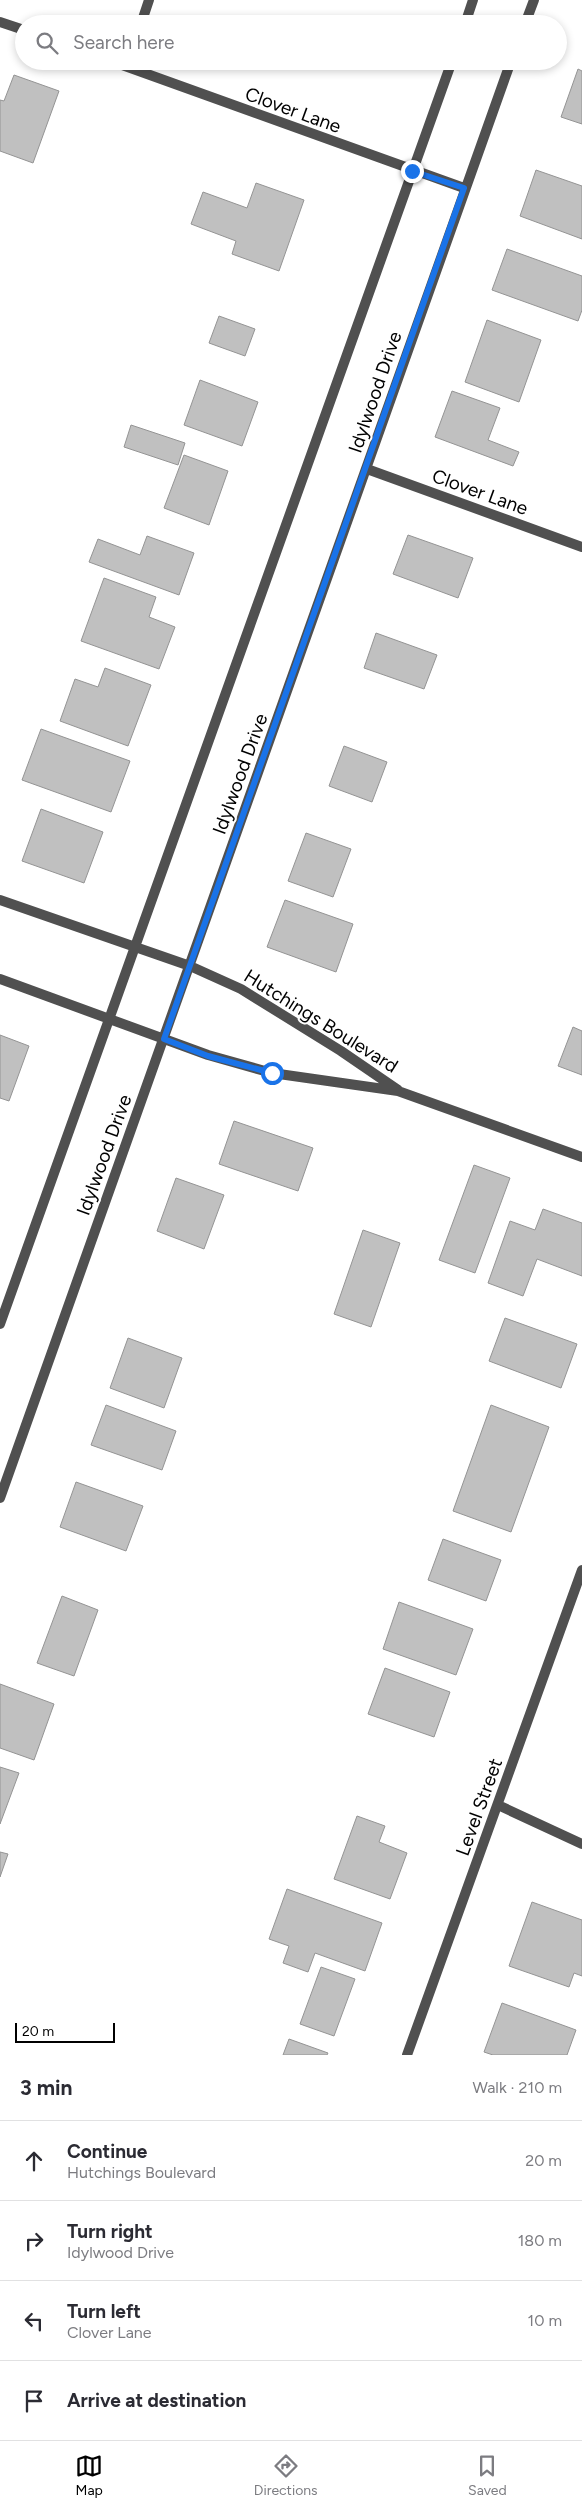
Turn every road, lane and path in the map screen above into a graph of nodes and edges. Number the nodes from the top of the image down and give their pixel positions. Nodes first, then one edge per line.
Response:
1 (149, 0) edge
2 (473, 0) edge
3 (534, 0) edge
4 (144, 15) edge
5 (468, 15) edge
6 (528, 15) edge
7 (0, 22) edge
8 (15, 27) edge
9 (143, 70) edge
10 (449, 70) edge
11 (508, 70) edge
12 (412, 171) junction
13 (464, 188) junction
14 (367, 469) junction
15 (582, 547) edge
16 (0, 900) edge
17 (135, 949) junction
18 (190, 966) junction
19 (0, 979) edge
20 (110, 1019) junction
21 (164, 1039) junction
22 (398, 1091) junction
23 (582, 1157) edge
24 (0, 1324) edge
25 (0, 1498) edge
26 (582, 1570) edge
27 (498, 1805) junction
28 (582, 1844) edge
29 (407, 2055) edge

1 - 4 street
2 - 5 street
3 - 6 street
7 - 8 street
9 - 12 street, Clover Lane
10 - 12 street, Idylwood Drive
11 - 13 street, Idylwood Drive
12 - 13 street, Clover Lane
12 - 17 street, Idylwood Drive
13 - 14 street, Idylwood Drive
14 - 15 street, Clover Lane
14 - 18 street, Idylwood Drive
16 - 17 street, Hutchings Boulevard
17 - 18 street, Hutchings Boulevard
17 - 20 street, Idylwood Drive
18 - 21 street, Idylwood Drive
18 - 22 street, Hutchings Boulevard
19 - 20 street, Hutchings Boulevard
20 - 21 street, Hutchings Boulevard
20 - 24 street, Idylwood Drive
21 - 22 street, Hutchings Boulevard
21 - 25 street, Idylwood Drive
22 - 23 street, Hutchings Boulevard
26 - 27 street, Level Street
27 - 28 street
27 - 29 street, Level Street

